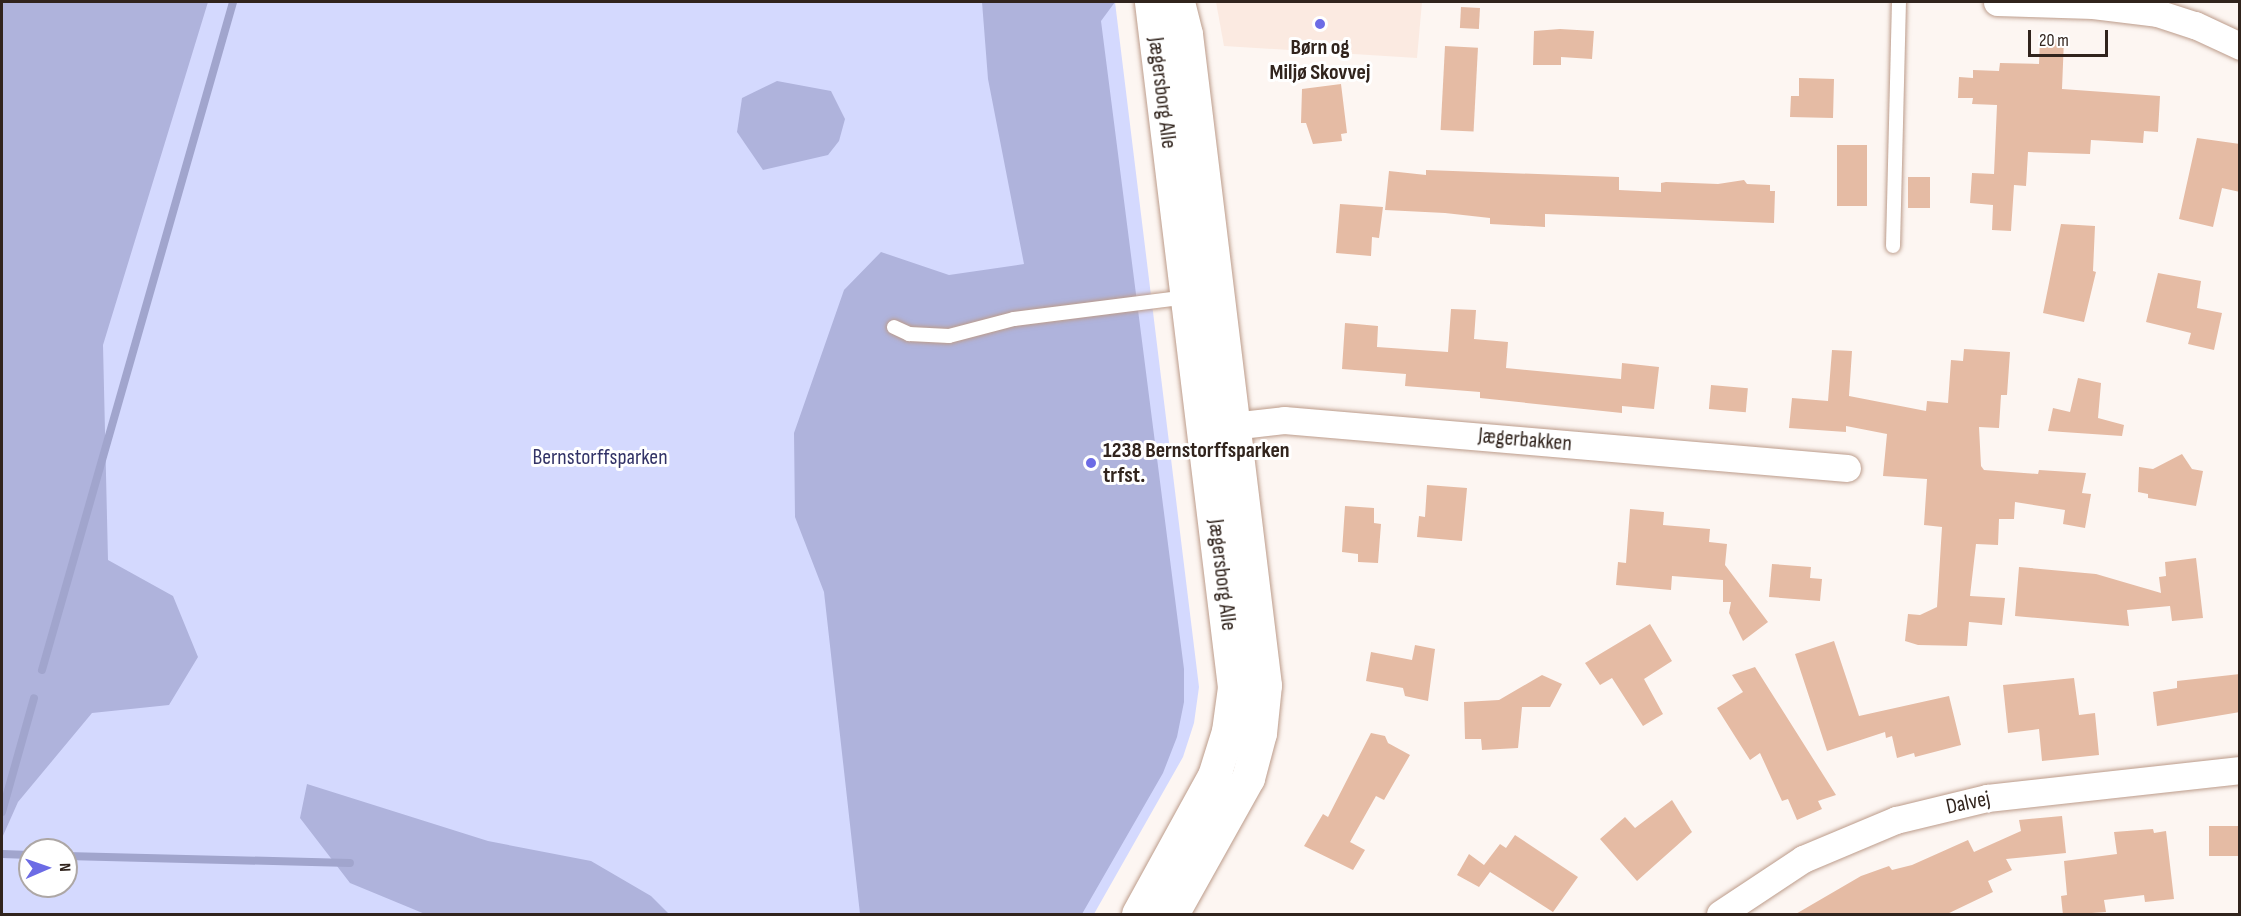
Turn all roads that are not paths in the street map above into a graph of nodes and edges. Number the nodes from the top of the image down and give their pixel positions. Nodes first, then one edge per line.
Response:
1 (1151, 2) edge
2 (1178, 2) edge
3 (1899, 2) edge
4 (1997, 2) edge
5 (2240, 46) edge
6 (1893, 246) dead end
7 (1188, 297) junction
8 (894, 327) dead end
9 (1219, 428) junction
10 (1847, 468) dead end
11 (2240, 770) edge
12 (1138, 915) edge
13 (1172, 915) edge
14 (1720, 915) edge

1 - 7 street, Jægersborg Alle
2 - 9 street, Jægersborg Alle
3 - 6 lane
4 - 5 street
7 - 8 lane
7 - 9 street, Jægersborg Alle
9 - 10 street, Jægerbakken
9 - 12 street, Jægersborg Alle
9 - 13 street, Jægersborg Alle
11 - 14 street, Dalvej

